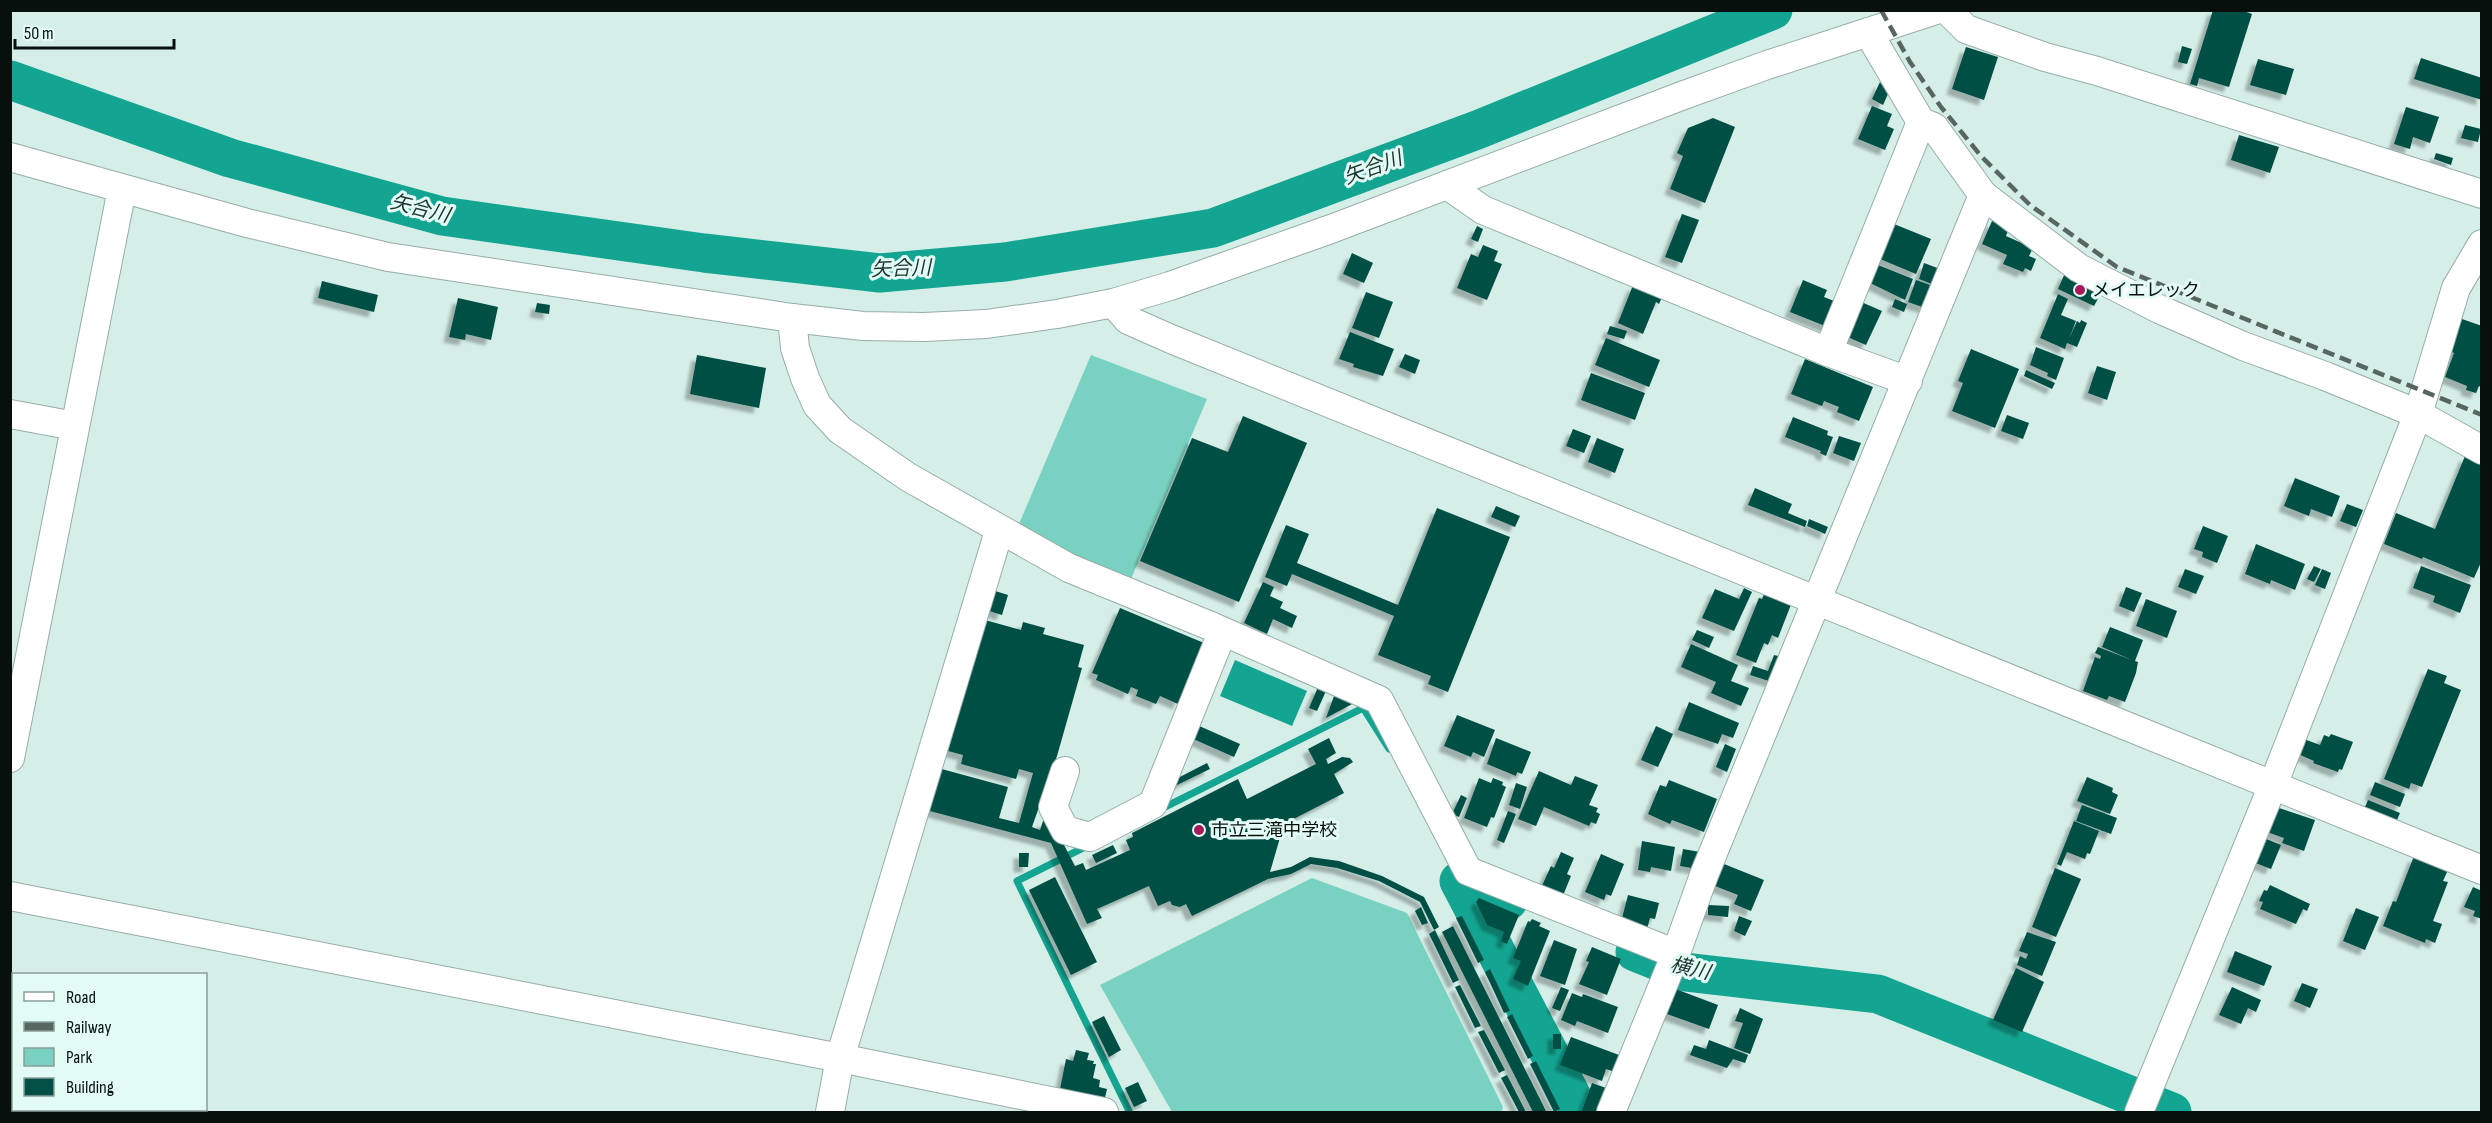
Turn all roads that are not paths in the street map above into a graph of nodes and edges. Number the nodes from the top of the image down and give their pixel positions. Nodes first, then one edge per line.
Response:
1 (1936, 10) edge
2 (1947, 10) edge
3 (1868, 32) junction
4 (1921, 123) junction
5 (10, 157) edge
6 (1447, 185) junction
7 (122, 189) junction
8 (2481, 194) edge
9 (1983, 195) junction
10 (2481, 244) edge
11 (1113, 303) junction
12 (792, 318) junction
13 (1828, 352) junction
14 (1908, 381) junction
15 (10, 414) edge
16 (2418, 414) junction
17 (75, 426) junction
18 (2481, 450) edge
19 (999, 531) junction
20 (1818, 600) junction
21 (1222, 633) junction
22 (10, 758) edge
23 (1065, 771) dead end
24 (2273, 785) junction
25 (2481, 870) edge
26 (10, 896) edge
27 (1673, 961) junction
28 (840, 1058) junction
29 (2142, 1105) edge
30 (830, 1113) edge
31 (1104, 1113) edge
32 (1611, 1113) edge

1 - 3 street
2 - 8 street
3 - 4 street
3 - 6 street
4 - 9 street
4 - 13 street
5 - 7 street
6 - 11 street
6 - 13 street
7 - 12 street
7 - 17 street
9 - 14 street
9 - 16 street
10 - 16 street
11 - 12 street
11 - 20 street
12 - 19 street
13 - 14 street
14 - 20 street
15 - 17 street
16 - 18 street
16 - 24 street
17 - 22 street
19 - 21 street
19 - 28 street
20 - 24 street
20 - 27 street
21 - 23 street
21 - 27 street
24 - 25 street
24 - 29 street
26 - 28 street
27 - 32 street
28 - 30 street
28 - 31 street

